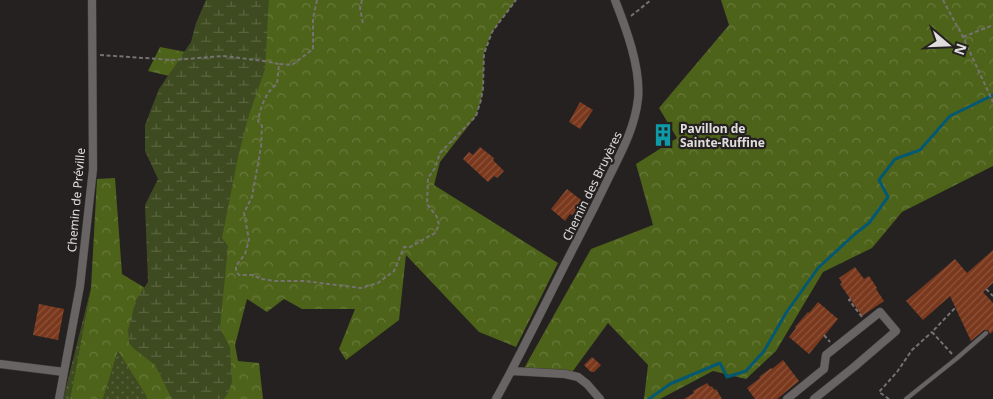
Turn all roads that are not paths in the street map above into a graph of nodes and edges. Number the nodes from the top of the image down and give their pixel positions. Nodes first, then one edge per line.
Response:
1 (92, 0) edge
2 (615, 0) edge
3 (986, 333) dead end
4 (0, 364) edge
5 (512, 371) junction
6 (64, 372) junction
7 (59, 399) edge
8 (496, 399) edge
9 (600, 399) edge
10 (787, 399) edge
11 (814, 399) edge
12 (906, 399) edge

1 - 6 street, Chemin de Préville
2 - 5 street, Chemin des Bruyères
3 - 12 lane
4 - 6 street
5 - 8 street, Chemin des Bruyères
5 - 9 street
6 - 7 street, Chemin de Préville
10 - 11 street

